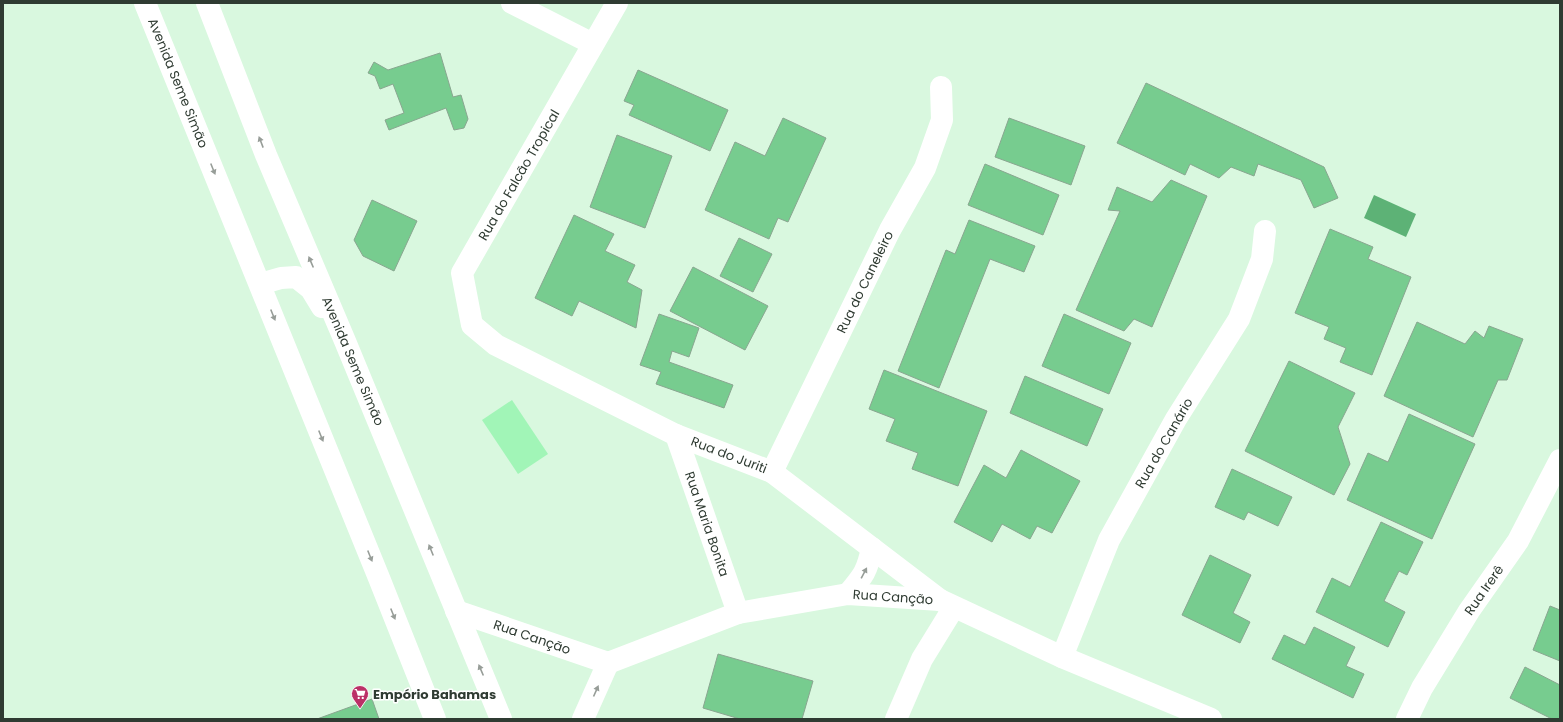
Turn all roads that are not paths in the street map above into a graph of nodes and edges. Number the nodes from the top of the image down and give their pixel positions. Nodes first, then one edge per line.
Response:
1 (145, 3) edge
2 (207, 3) edge
3 (512, 3) edge
4 (617, 3) edge
5 (593, 44) junction
6 (941, 87) dead end
7 (1264, 231) dead end
8 (260, 284) junction
9 (345, 341) junction
10 (496, 345) joint
11 (676, 435) junction
12 (1560, 460) edge
13 (772, 472) junction
14 (872, 548) junction
15 (848, 594) junction
16 (947, 604) junction
17 (456, 611) junction
18 (738, 613) junction
19 (1062, 657) junction
20 (608, 662) junction
21 (435, 719) edge
22 (501, 719) edge
23 (583, 719) edge
24 (896, 719) edge
25 (1211, 719) edge
26 (1407, 719) edge

1 -> 8 street, Avenida Seme Simão
9 -> 2 street, Avenida Seme Simão
3 - 5 street
4 - 5 street, Rua do Falcão Tropical
5 - 10 street, Rua do Falcão Tropical
6 - 13 street, Rua do Caneleiro
7 - 19 street, Rua do Canário
8 - 9 street
8 -> 21 street, Avenida Seme Simão
17 -> 9 street, Avenida Seme Simão
10 - 11 street, Rua do Juriti
11 - 13 street, Rua do Juriti
11 - 18 street, Rua Maria Bonita
12 - 26 street, Rua Irerê
13 - 14 street, Rua do Juriti
15 -> 14 street
14 - 16 street, Rua do Juriti
15 - 16 street, Rua Canção
15 - 18 street, Rua Canção
16 - 19 street, Rua Canção
16 - 24 street
17 - 20 street, Rua Canção
22 -> 17 street, Avenida Seme Simão
18 - 20 street, Rua Canção
19 - 25 street, Rua Canção
23 -> 20 street

